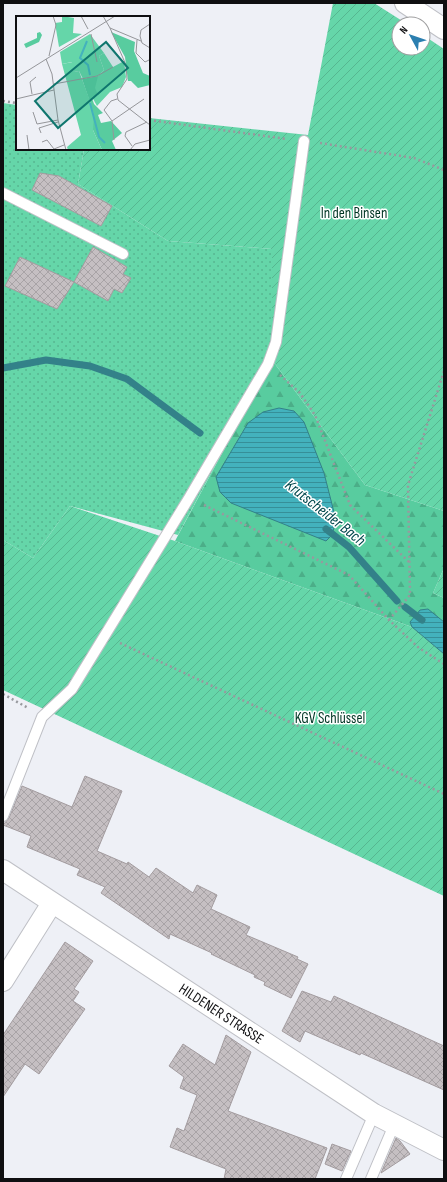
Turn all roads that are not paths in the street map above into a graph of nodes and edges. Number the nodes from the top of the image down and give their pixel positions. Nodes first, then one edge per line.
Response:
1 (406, 3) edge
2 (444, 29) edge
3 (304, 141) dead end
4 (3, 193) edge
5 (123, 254) dead end
6 (3, 816) edge
7 (3, 870) edge
8 (52, 902) junction
9 (3, 981) edge
10 (374, 1114) junction
11 (394, 1125) junction
12 (444, 1150) edge
13 (346, 1179) edge
14 (371, 1179) edge

1 - 2 street
3 - 6 lane
4 - 5 lane
7 - 8 street, HILDENER STRASSE
8 - 9 street
8 - 10 street, HILDENER STRASSE
10 - 11 street, HILDENER STRASSE
10 - 13 lane
11 - 12 street, HILDENER STRASSE
11 - 14 lane

